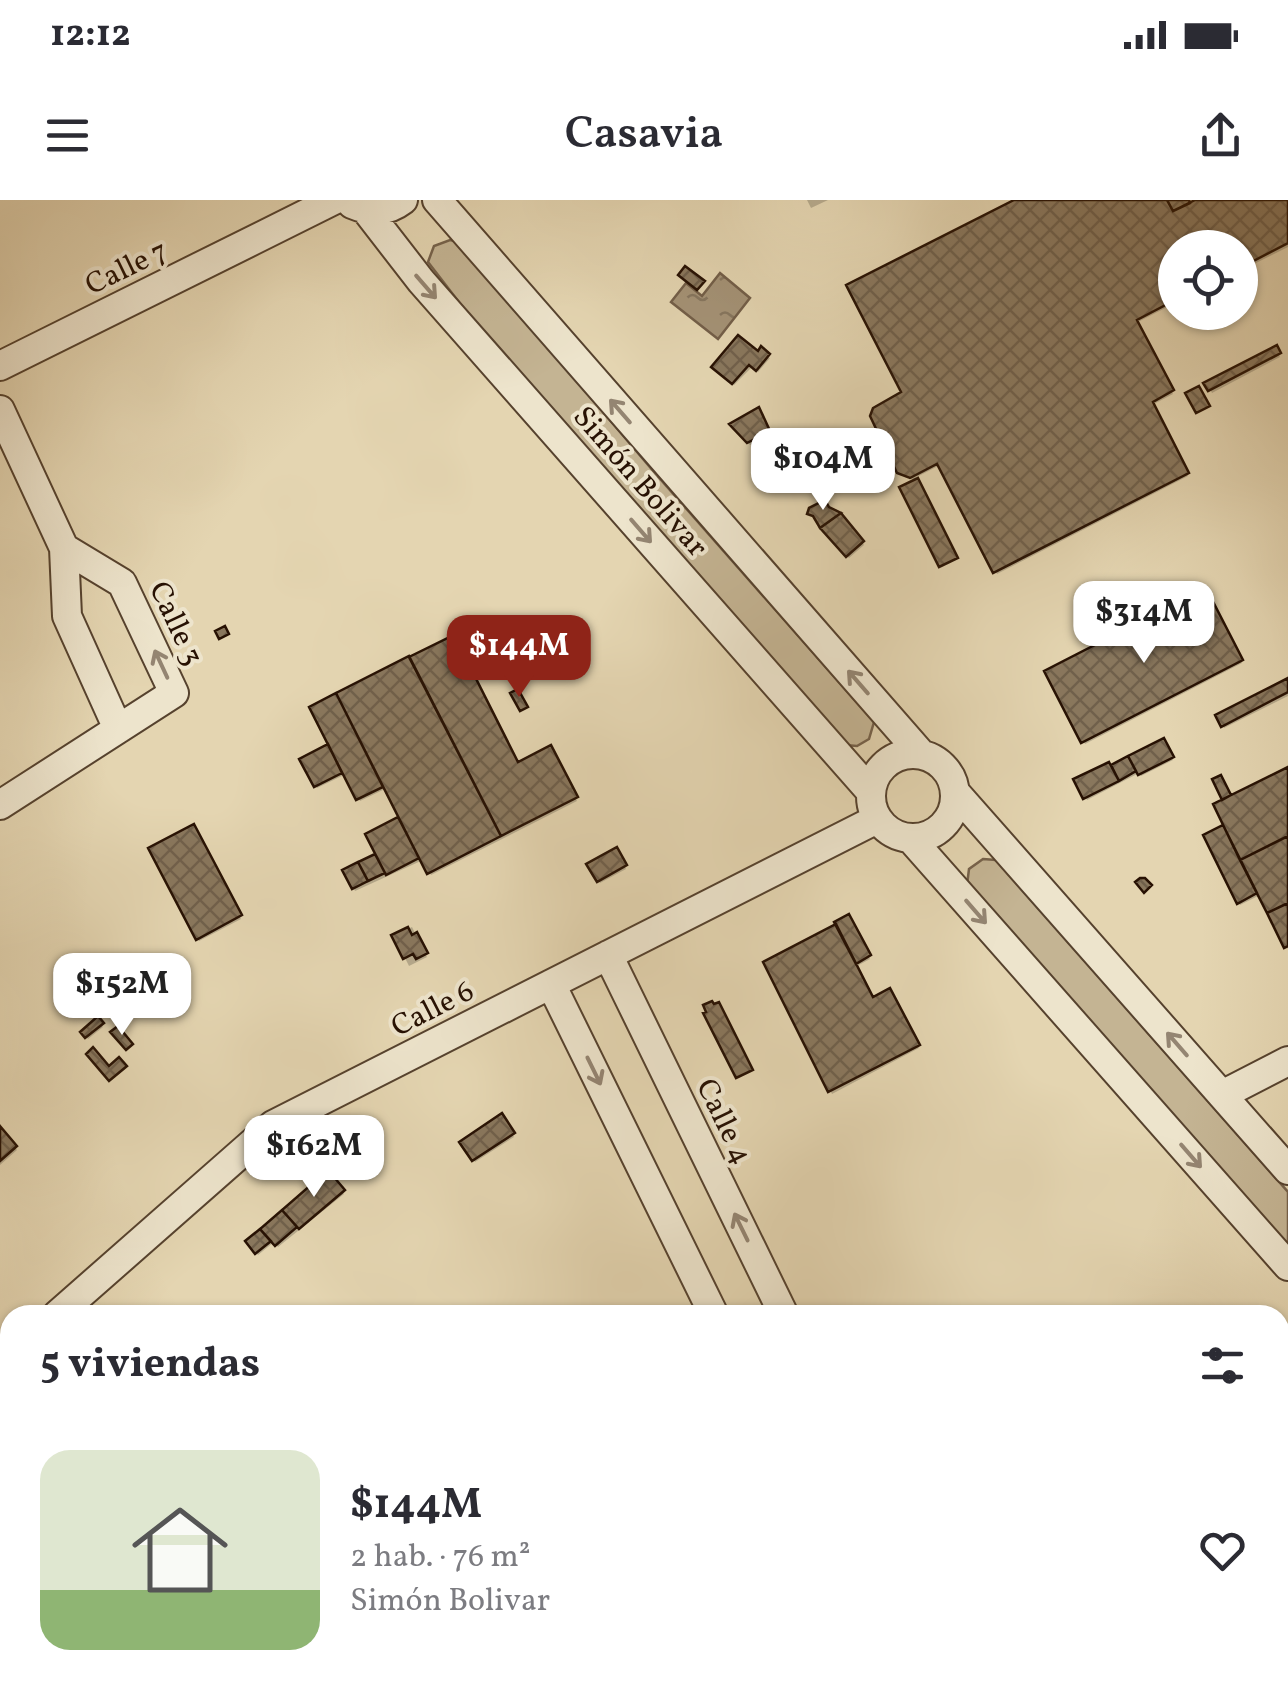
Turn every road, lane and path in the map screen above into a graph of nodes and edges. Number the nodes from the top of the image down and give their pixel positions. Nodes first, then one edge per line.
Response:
1 (334, 200) edge
2 (403, 200) edge
3 (437, 200) edge
4 (357, 205) edge
5 (0, 366) edge
6 (0, 410) edge
7 (64, 548) junction
8 (118, 729) junction
9 (922, 755) junction
10 (955, 792) junction
11 (0, 805) edge
12 (874, 806) junction
13 (912, 839) junction
14 (608, 956) junction
15 (551, 984) junction
16 (1288, 1061) edge
17 (1222, 1095) junction
18 (1288, 1170) edge
19 (1288, 1266) edge
20 (68, 1305) edge
21 (709, 1305) edge
22 (779, 1305) edge

1 - 5 street, Calle 7
2 - 4 street
9 -> 3 street, Simón Bolivar
4 -> 12 street, Simón Bolivar
6 - 7 street
7 - 8 street
8 -> 7 street, Calle 3
8 - 11 street, Calle 3
9 - 10 street
9 - 12 street
10 - 13 street
17 -> 10 street
12 - 13 street
12 - 14 street, Calle 6
13 -> 19 street
14 - 15 street, Calle 6
22 -> 14 street, Calle 4
15 - 20 street, Calle 6
15 -> 21 street
16 - 17 street
17 - 18 street

